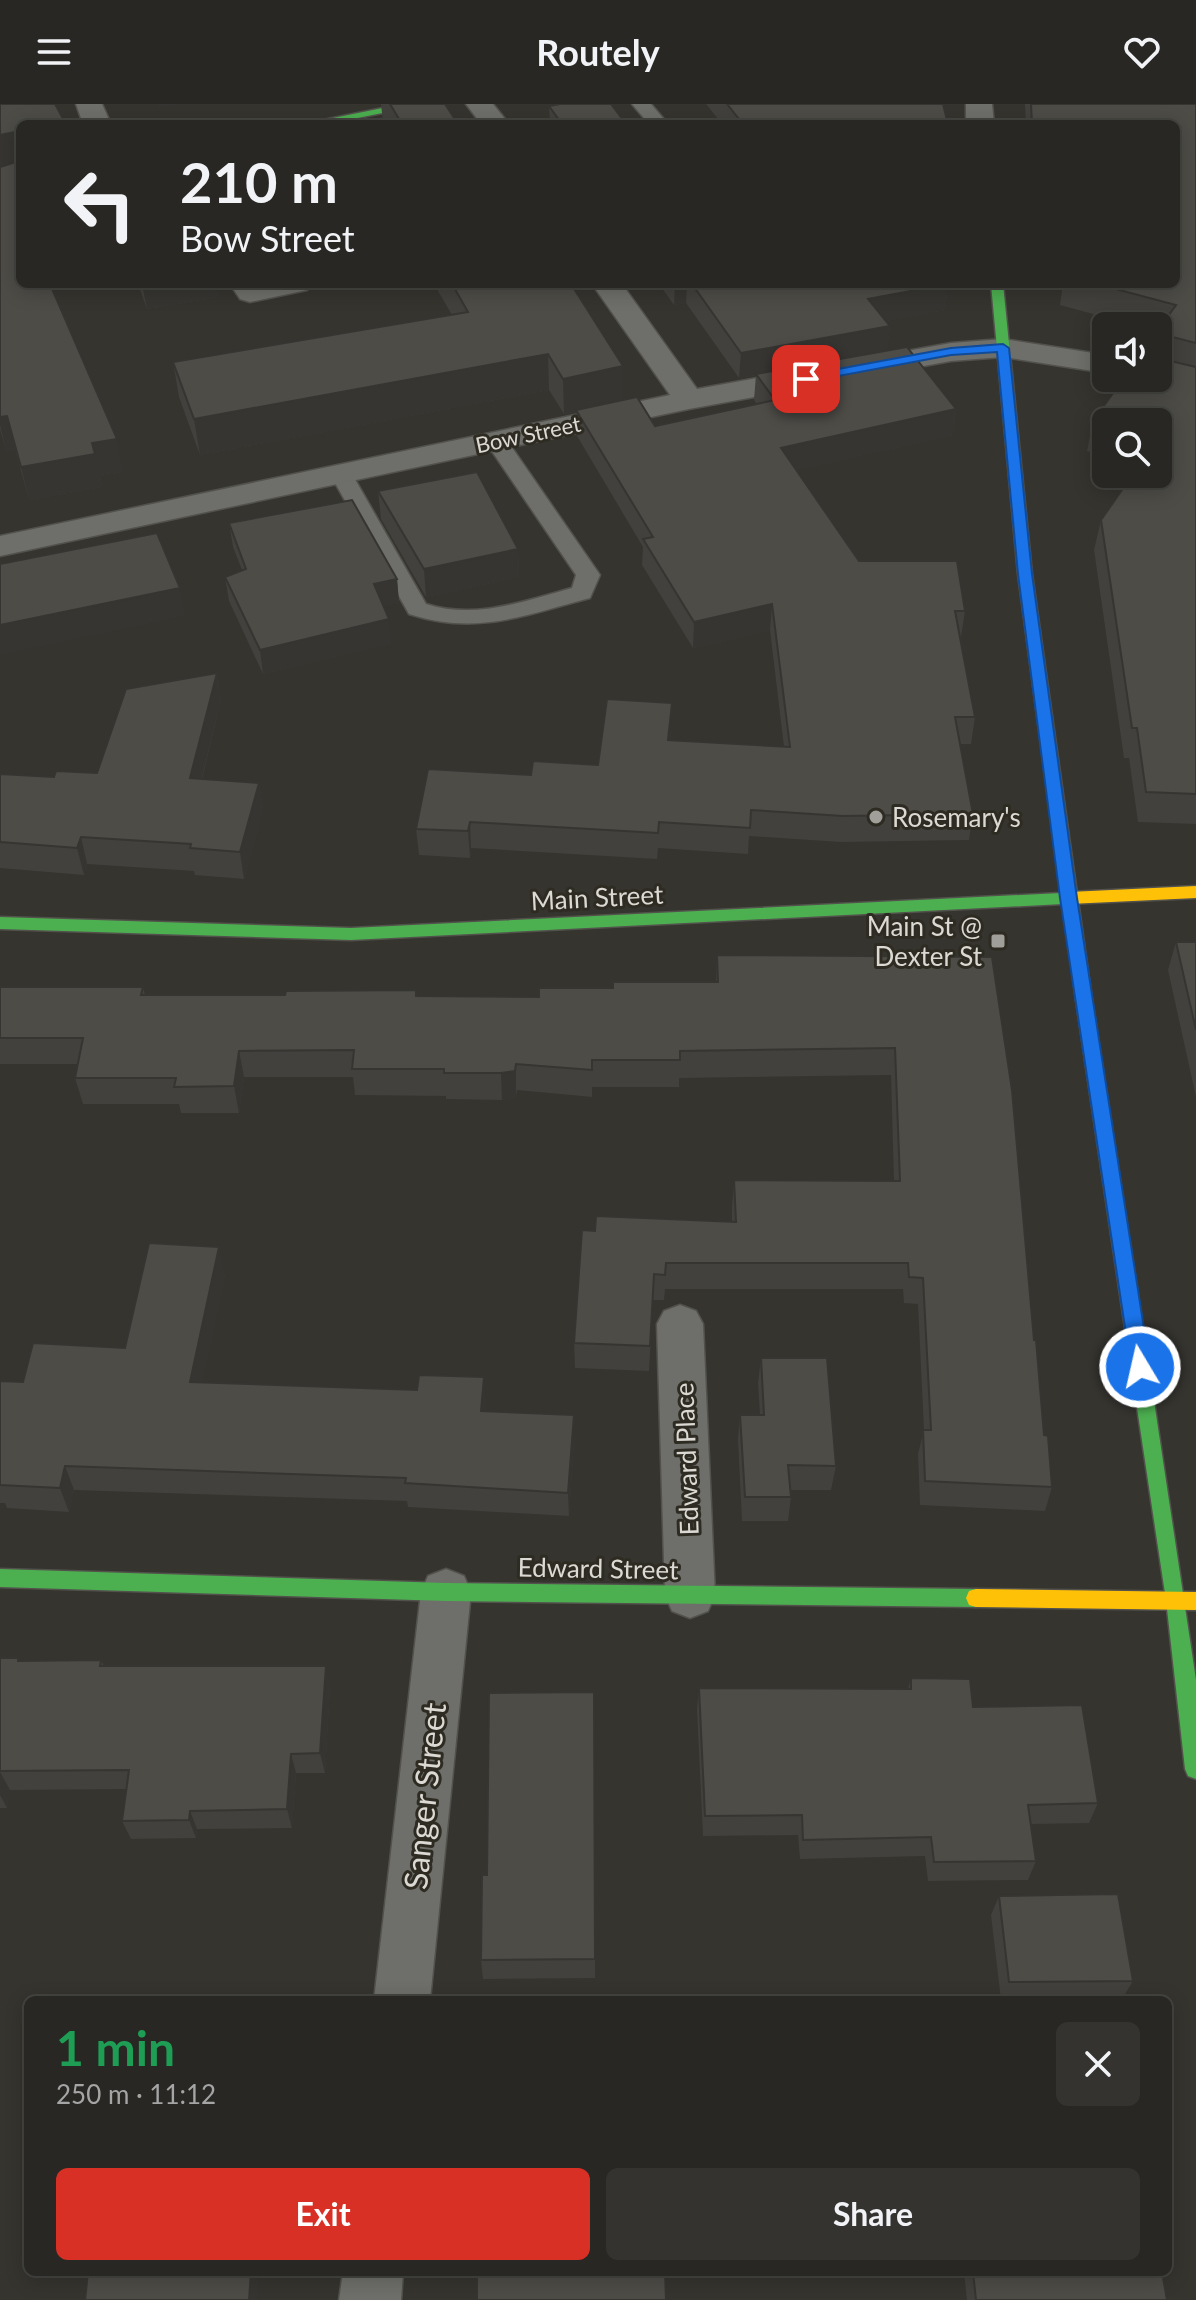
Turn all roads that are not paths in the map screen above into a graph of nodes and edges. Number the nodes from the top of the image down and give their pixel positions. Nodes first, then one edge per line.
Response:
1 (422, 104) edge
2 (479, 104) edge
3 (641, 104) edge
4 (332, 120) edge
5 (492, 120) edge
6 (655, 120) edge
7 (247, 288) edge
8 (276, 288) edge
9 (610, 288) edge
10 (997, 288) edge
11 (1003, 348) junction
12 (1092, 362) edge
13 (689, 400) junction
14 (496, 441) junction
15 (341, 474) junction
16 (0, 546) edge
17 (1196, 892) edge
18 (1068, 898) junction
19 (0, 923) edge
20 (680, 1324) dead end
21 (0, 1578) edge
22 (446, 1592) junction
23 (690, 1595) junction
24 (1176, 1600) junction
25 (1196, 1601) edge
26 (1196, 1769) edge
27 (402, 1996) edge
28 (373, 2276) edge
29 (370, 2300) edge

1 - 4 street
2 - 5 street
3 - 6 lane
7 - 8 street
9 - 13 street
10 - 11 street
11 - 12 street, Bow Street
11 - 13 street, Bow Street
11 - 18 street
13 - 14 street, Bow Street
14 - 15 street, Bow Street
14 - 15 lane
15 - 16 street, Bow Street
17 - 18 street, Main Street
18 - 19 street, Main Street
18 - 24 street
20 - 23 street, Edward Place
21 - 22 street, Edward Street
22 - 23 street, Edward Street
22 - 27 street, Sanger Street
23 - 24 street, Edward Street
24 - 25 street, Edward Street
24 - 26 street
28 - 29 street

